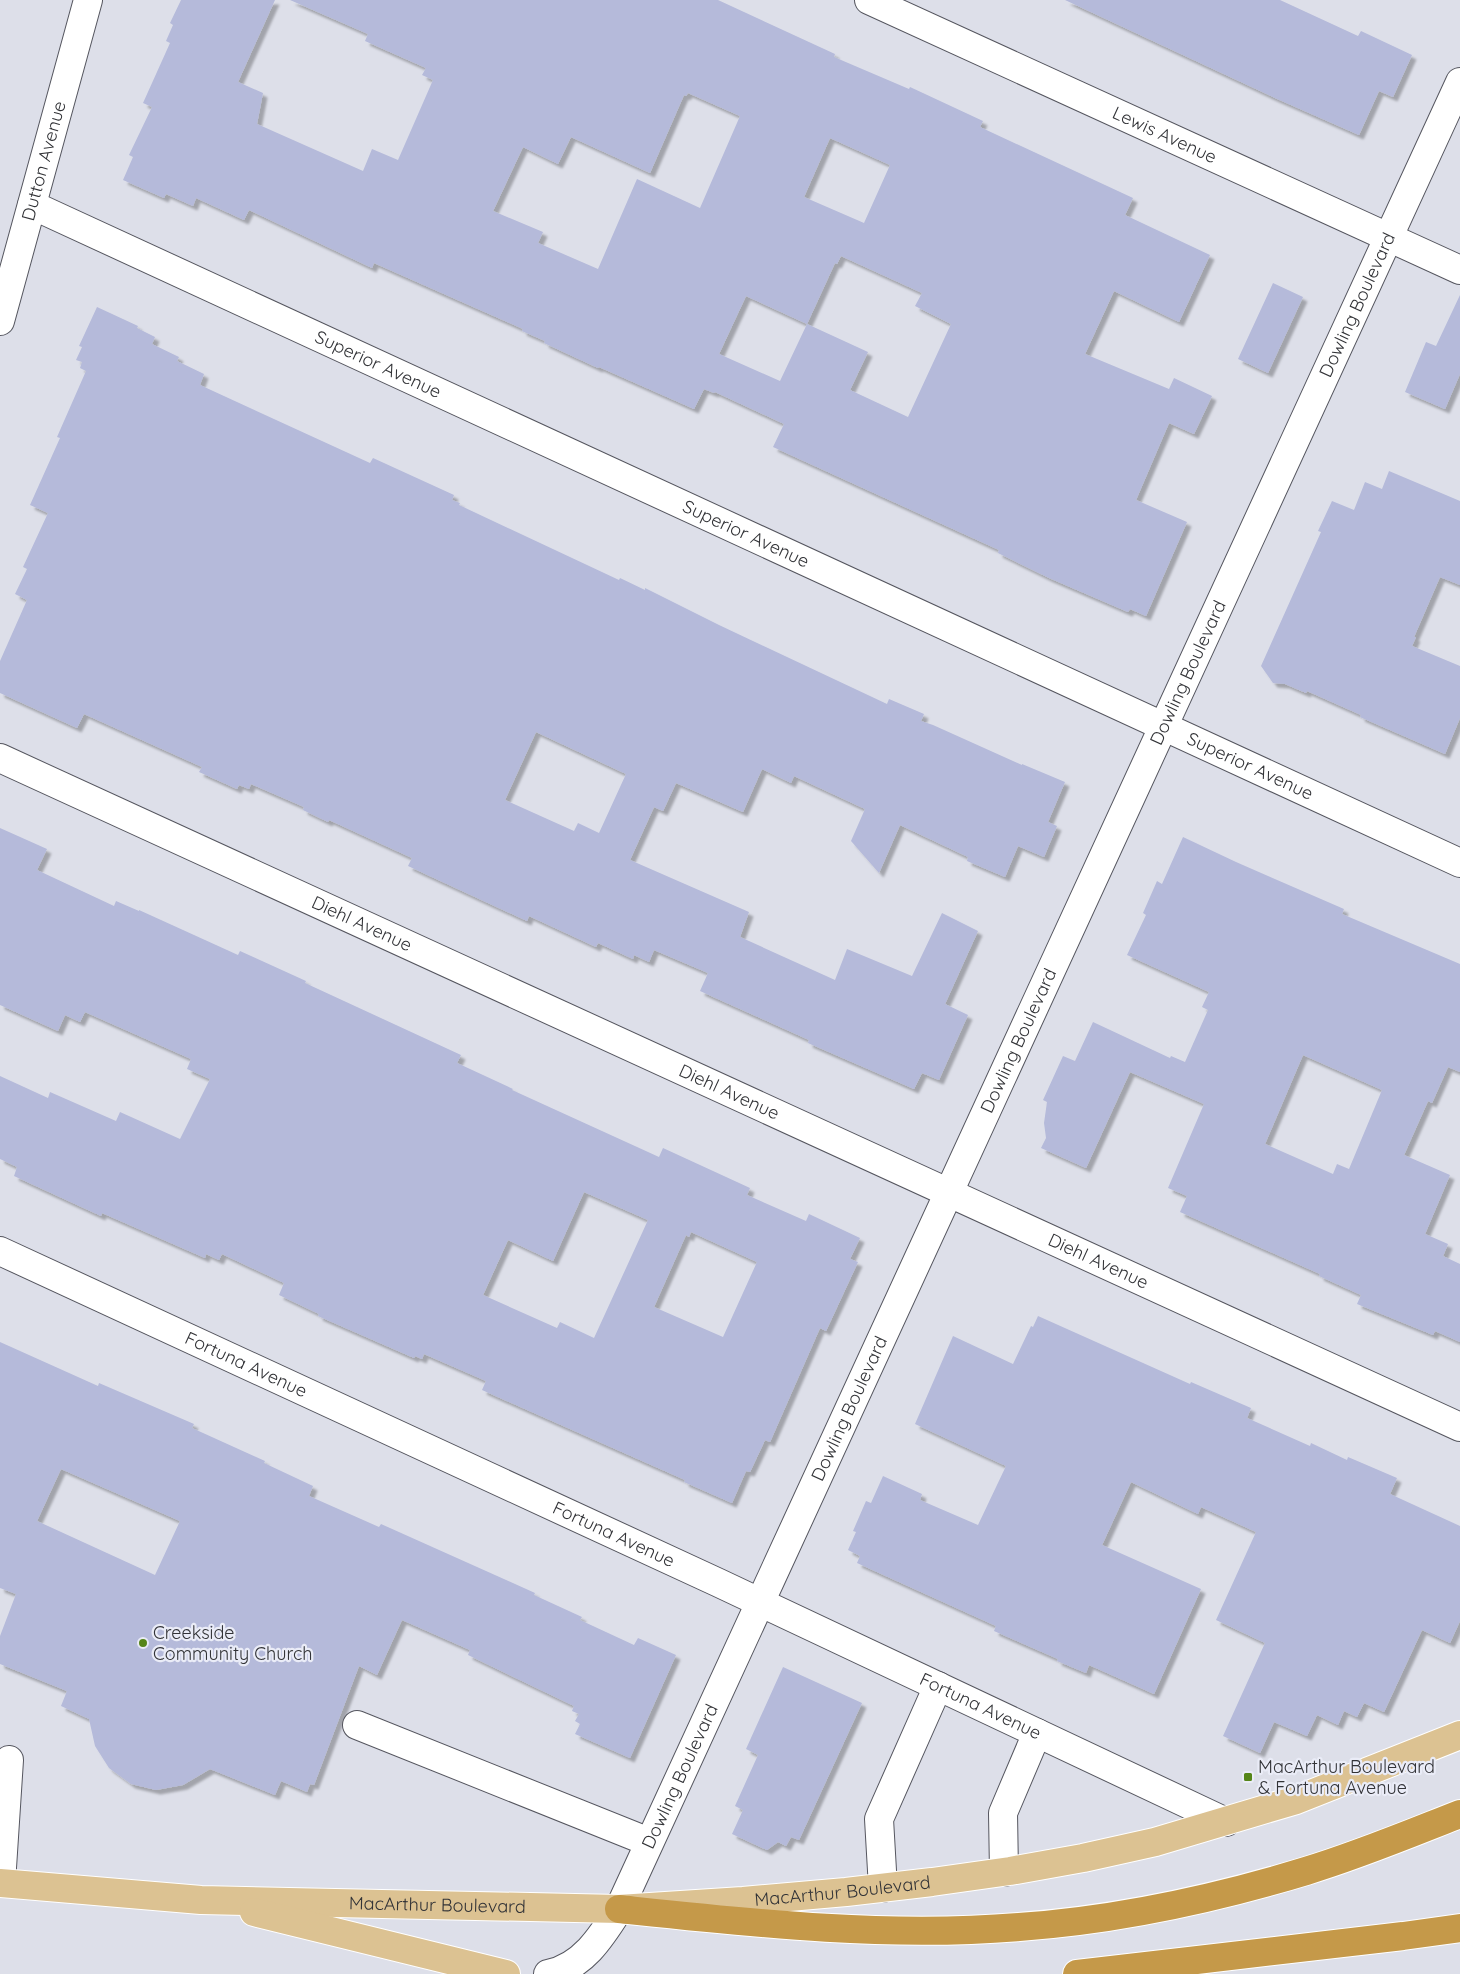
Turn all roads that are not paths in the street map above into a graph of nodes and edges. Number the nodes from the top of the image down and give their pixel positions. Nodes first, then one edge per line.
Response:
1 (88, 0) edge
2 (869, 0) edge
3 (1460, 82) edge
4 (32, 205) junction
5 (1389, 238) junction
6 (1460, 270) edge
7 (0, 320) edge
8 (1164, 726) junction
9 (0, 758) edge
10 (1460, 863) edge
11 (949, 1192) junction
12 (0, 1251) edge
13 (1460, 1427) edge
14 (760, 1603) junction
15 (938, 1686) junction
16 (357, 1725) dead end
17 (1037, 1733) junction
18 (1460, 1735) edge
19 (9, 1760) dead end
20 (1460, 1814) edge
21 (1226, 1822) junction
22 (649, 1842) junction
23 (1004, 1872) junction
24 (0, 1883) edge
25 (883, 1888) junction
26 (201, 1900) junction
27 (619, 1909) junction
28 (1460, 1928) edge
29 (506, 1974) edge
30 (548, 1974) edge
31 (1077, 1974) edge

1 - 4 street, Dutton Avenue
2 - 5 street, Lewis Avenue
3 - 5 street, Dowling Boulevard
4 - 7 street, Dutton Avenue
4 - 8 street, Superior Avenue
5 - 6 street, Lewis Avenue
5 - 8 street, Dowling Boulevard
8 - 10 street, Superior Avenue
8 - 11 street, Dowling Boulevard
9 - 11 street, Diehl Avenue
11 - 13 street, Diehl Avenue
11 - 14 street, Dowling Boulevard
12 - 14 street, Fortuna Avenue
14 - 15 street, Fortuna Avenue
14 - 22 street, Dowling Boulevard
15 - 17 street, Fortuna Avenue
15 - 25 street
16 - 22 street
17 - 21 street, Fortuna Avenue
17 - 23 street
18 - 21 main road, MacArthur Boulevard
19 - 24 street
20 - 27 highway
21 - 23 main road, MacArthur Boulevard
22 - 27 street, Dowling Boulevard
23 - 25 main road, MacArthur Boulevard
24 - 26 main road, MacArthur Boulevard
25 - 27 main road, MacArthur Boulevard
26 - 27 main road, MacArthur Boulevard
26 - 29 main road, MacArthur Boulevard
27 - 30 street, Dowling Boulevard
28 - 31 highway

